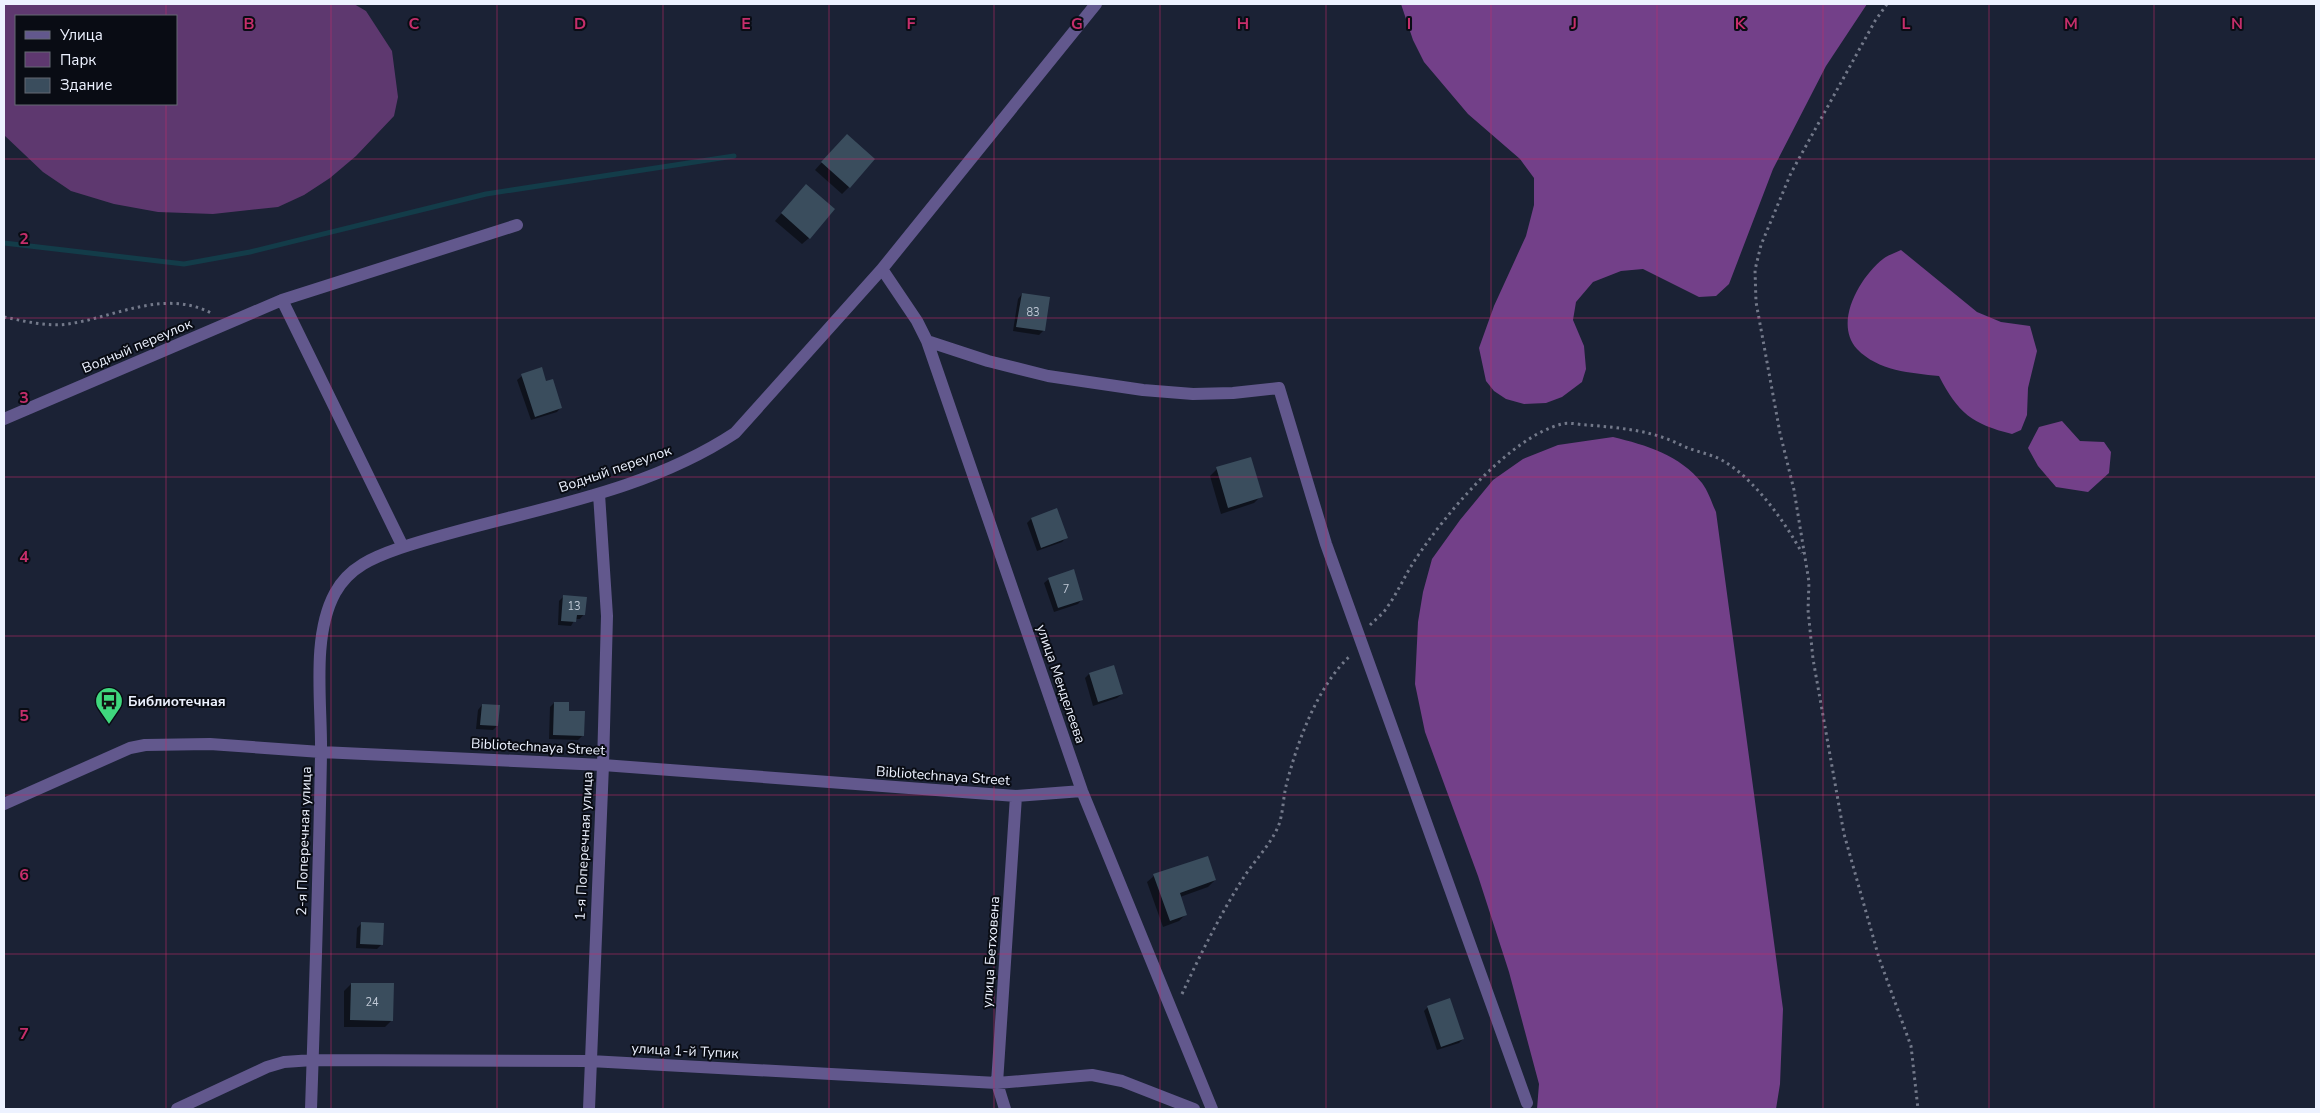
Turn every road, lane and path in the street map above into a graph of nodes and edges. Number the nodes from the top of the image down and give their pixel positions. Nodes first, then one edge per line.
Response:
1 (1096, 4) edge
2 (1887, 4) edge
3 (517, 225) dead end
4 (882, 269) junction
5 (282, 300) junction
6 (4, 316) edge
7 (229, 323) junction
8 (927, 341) junction
9 (4, 419) edge
10 (599, 494) junction
11 (403, 547) junction
12 (1804, 557) junction
13 (344, 579) joint
14 (1361, 641) junction
15 (321, 752) junction
16 (603, 765) junction
17 (1082, 791) junction
18 (1016, 796) junction
19 (4, 804) edge
20 (1173, 1013) junction
21 (312, 1060) junction
22 (590, 1061) junction
23 (997, 1083) junction
24 (1527, 1103) dead end
25 (177, 1109) edge
26 (311, 1109) edge
27 (588, 1109) edge
28 (1005, 1109) edge
29 (1194, 1109) edge
30 (1212, 1109) edge
31 (1918, 1109) edge

1 - 4 street, Водный переулок
2 - 12 path
3 - 5 street, Водный переулок
4 - 8 street, улица Менделеева
4 - 10 street, Водный переулок
5 - 7 street, Водный переулок
5 - 11 street
6 - 7 path
7 - 9 street, Водный переулок
8 - 14 street
8 - 17 street, улица Менделеева
10 - 11 street, Водный переулок
10 - 16 street, 1-я Поперечная улица
11 - 13 street, Водный переулок
12 - 14 path
12 - 31 path
13 - 15 street, 2-я Поперечная улица
14 - 20 path
14 - 24 street
15 - 16 street, Bibliotechnaya Street
15 - 19 street, Bibliotechnaya Street
15 - 21 street, 2-я Поперечная улица
16 - 18 street, Bibliotechnaya Street
16 - 22 street, 1-я Поперечная улица
17 - 18 street, Bibliotechnaya Street
17 - 20 street, улица Менделеева
18 - 23 street, улица Бетховена
20 - 30 street, улица Менделеева
21 - 22 street, улица 1-й Тупик
21 - 25 street, улица 1-й Тупик
21 - 26 street, 2-я Поперечная улица
22 - 23 street, улица 1-й Тупик
22 - 27 street, 1-я Поперечная улица
23 - 28 street, улица Бетховена
23 - 29 street, улица 1-й Тупик

